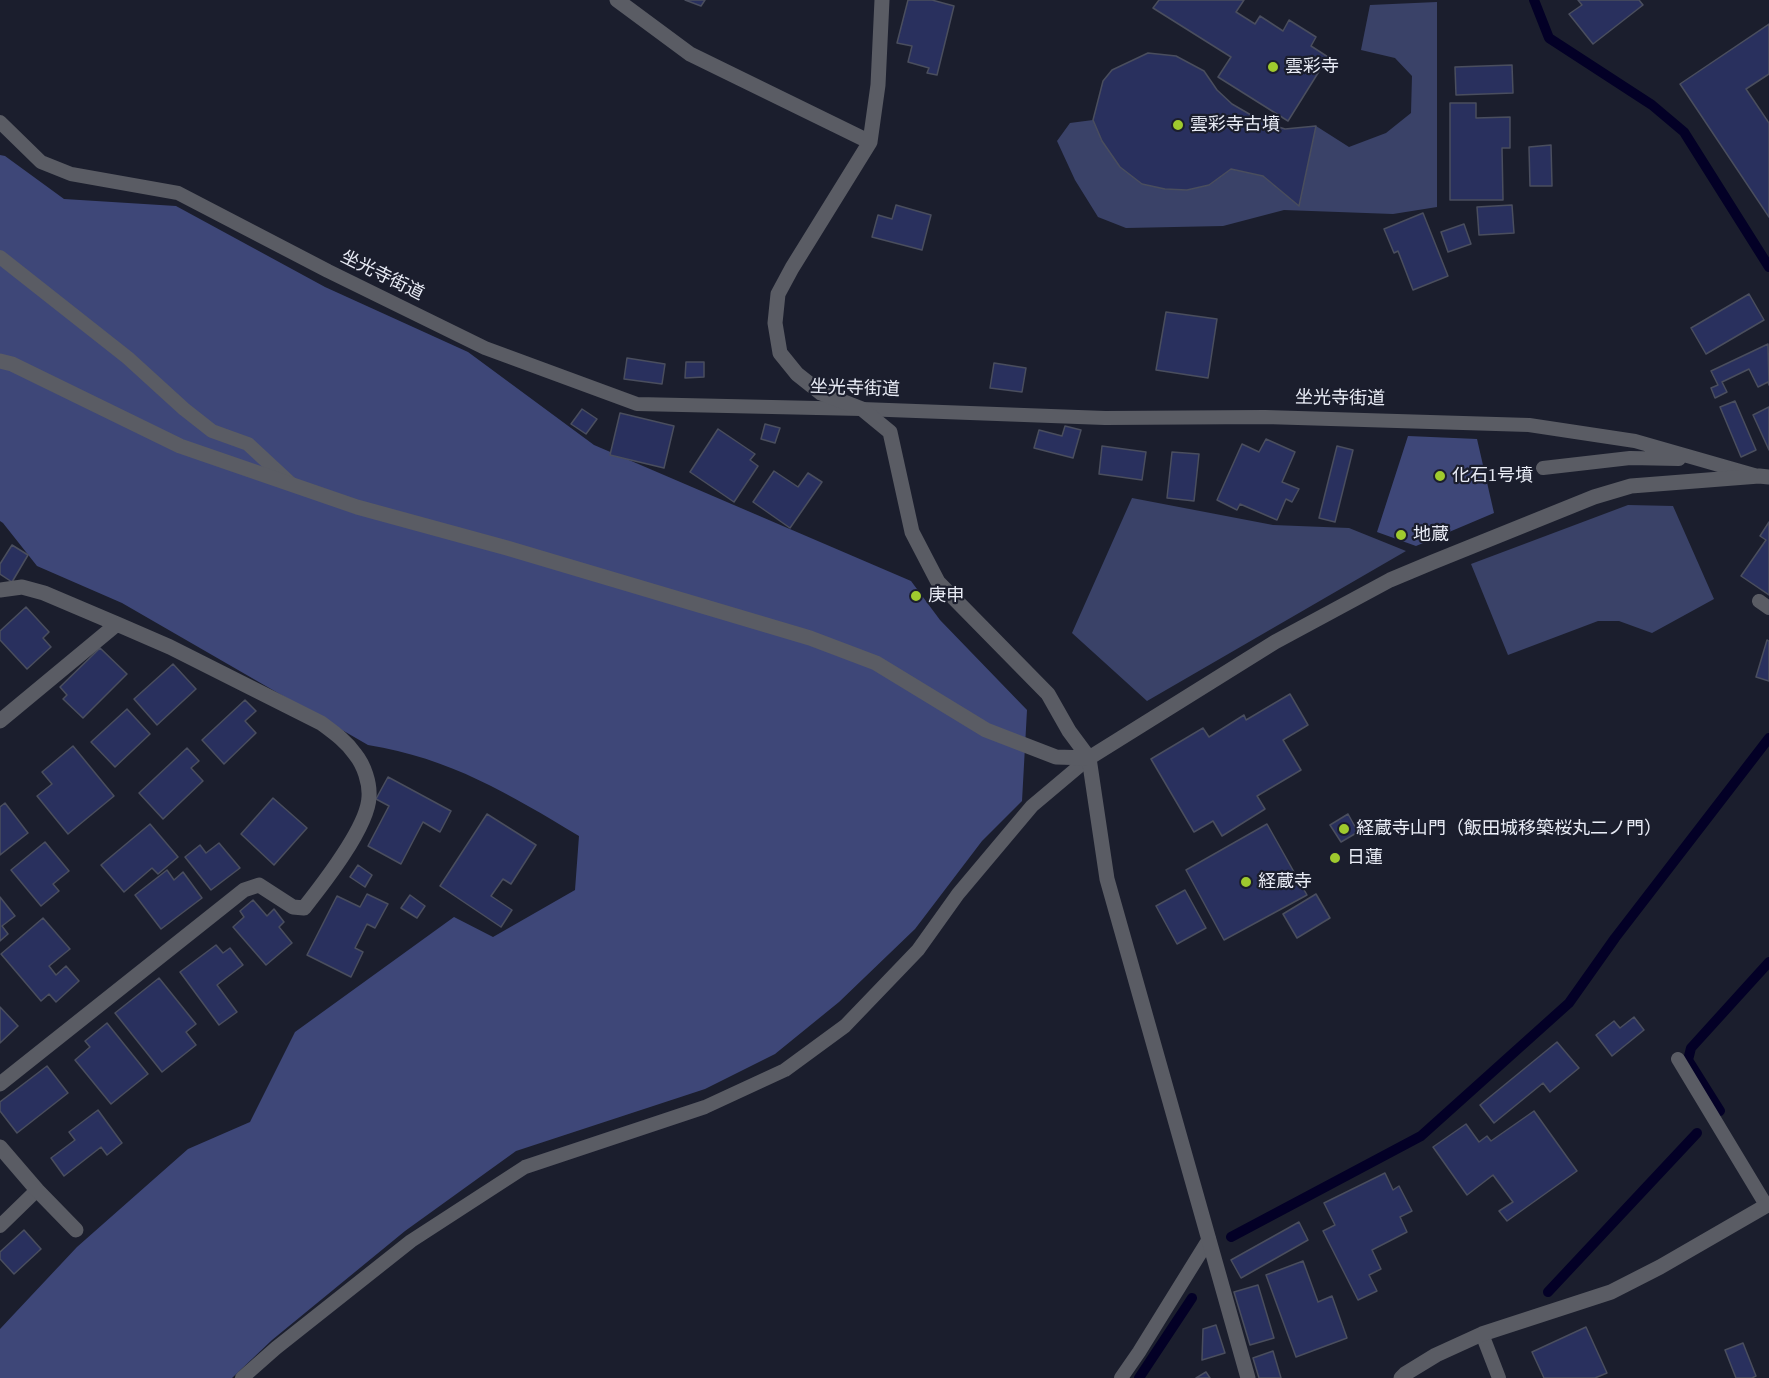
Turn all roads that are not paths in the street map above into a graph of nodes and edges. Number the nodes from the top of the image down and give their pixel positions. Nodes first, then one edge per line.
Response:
1 (617, 0) edge
2 (882, 0) edge
3 (0, 122) edge
4 (870, 142) junction
5 (0, 257) edge
6 (0, 361) edge
7 (862, 409) junction
8 (1697, 460) junction
9 (1543, 468) dead end
10 (1764, 476) edge
11 (292, 485) junction
12 (0, 590) edge
13 (117, 624) junction
14 (0, 721) edge
15 (1089, 758) junction
16 (1678, 1059) dead end
17 (0, 1084) edge
18 (0, 1147) edge
19 (37, 1190) junction
20 (1768, 1205) edge
21 (0, 1226) edge
22 (76, 1230) dead end
23 (1209, 1239) junction
24 (1482, 1334) junction
25 (242, 1378) edge
26 (1121, 1378) edge
27 (1248, 1378) edge
28 (1401, 1378) edge
29 (1499, 1378) edge

1 - 4 street
2 - 4 street
3 - 7 lane, 坐光寺街道
4 - 7 street
5 - 11 lane
6 - 11 street
7 - 8 lane, 坐光寺街道
7 - 15 street
8 - 9 lane
8 - 10 lane, 坐光寺街道
10 - 15 street
11 - 15 street
12 - 13 street
13 - 14 street
13 - 17 street
15 - 23 street
15 - 25 lane
16 - 20 lane
18 - 19 street
19 - 21 lane
19 - 22 street
20 - 24 street
23 - 26 lane
23 - 27 street
24 - 28 street
24 - 29 lane

